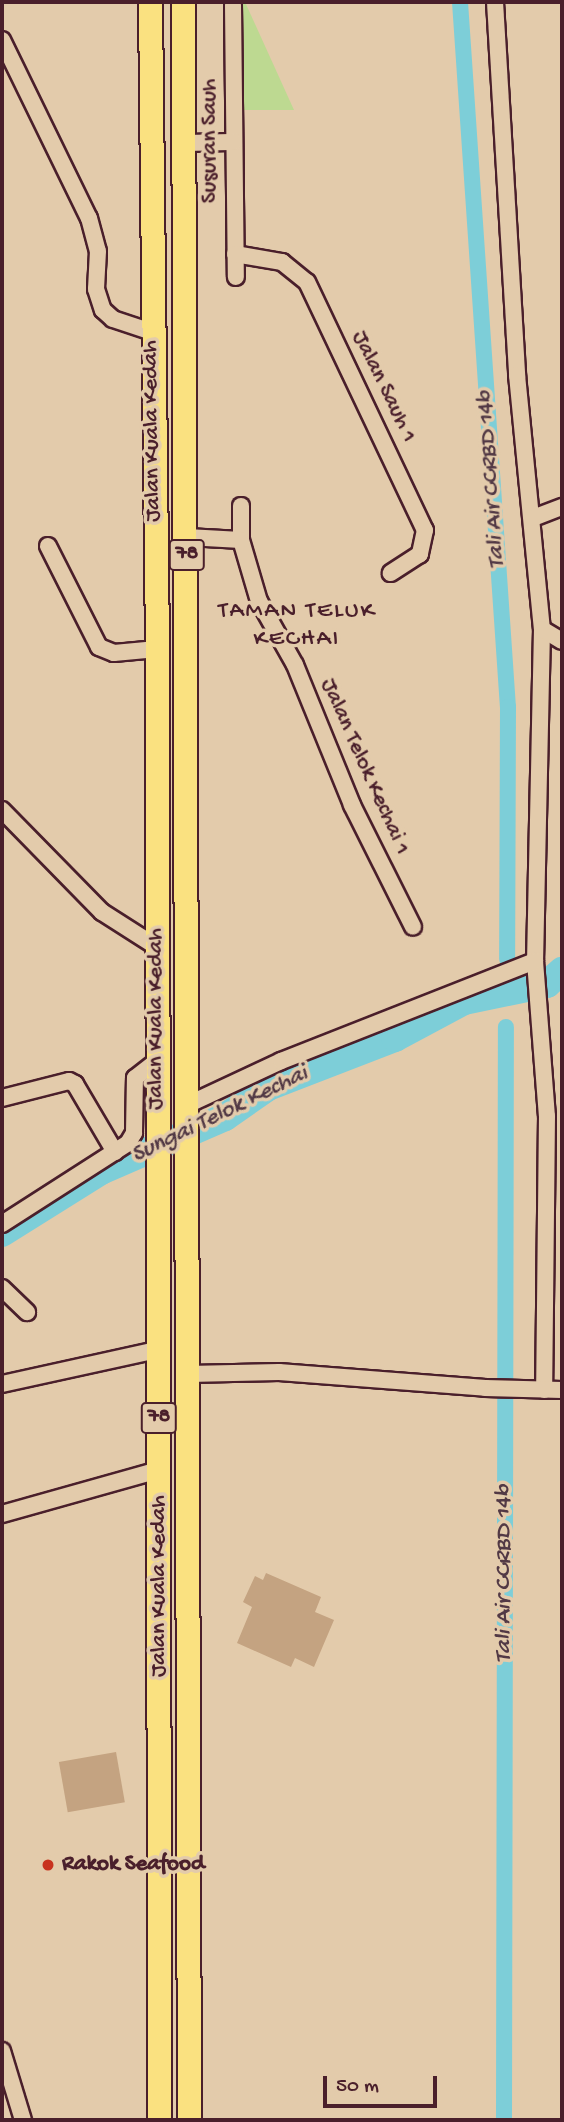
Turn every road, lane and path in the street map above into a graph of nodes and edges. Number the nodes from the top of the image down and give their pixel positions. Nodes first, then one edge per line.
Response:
1 (150, 2) edge
2 (183, 2) edge
3 (495, 2) edge
4 (233, 5) dead end
5 (2, 40) edge
6 (234, 142) junction
7 (183, 143) junction
8 (235, 254) junction
9 (236, 277) dead end
10 (152, 331) junction
11 (241, 506) dead end
12 (562, 507) edge
13 (533, 518) junction
14 (187, 537) junction
15 (241, 540) junction
16 (48, 546) dead end
17 (391, 573) dead end
18 (542, 629) junction
19 (562, 641) edge
20 (157, 649) junction
21 (2, 810) edge
22 (413, 927) dead end
23 (157, 947) junction
24 (535, 969) junction
25 (158, 1061) junction
26 (2, 1098) edge
27 (186, 1107) junction
28 (115, 1152) junction
29 (2, 1224) edge
30 (2, 1288) edge
31 (27, 1312) dead end
32 (157, 1350) junction
33 (188, 1374) junction
34 (2, 1384) edge
35 (538, 1390) junction
36 (562, 1390) edge
37 (159, 1470) junction
38 (2, 1514) edge
39 (190, 1630) junction
40 (159, 1642) junction
41 (190, 2032) junction
42 (159, 2034) junction
43 (2, 2051) edge
44 (23, 2120) edge
45 (159, 2120) edge
46 (190, 2120) edge

1 - 10 main road, Jalan Kuala Kedah / 78
2 - 7 main road, Jalan Kuala Kedah / 78
3 - 13 street
4 - 6 street, Susuran Sauh
5 - 10 street
6 - 7 street
6 - 8 street, Susuran Sauh
7 - 14 main road, Jalan Kuala Kedah / 78
8 - 9 street, Susuran Sauh
8 - 17 street, Jalan Sauh 1
10 - 20 main road, Jalan Kuala Kedah / 78
11 - 15 street, Jalan Telok Kechai 1
12 - 13 street
13 - 18 street
14 - 15 street
14 - 27 main road, Jalan Kuala Kedah / 78
15 - 22 street, Jalan Telok Kechai 1
16 - 20 street
18 - 19 street
18 - 24 street
20 - 23 main road, Jalan Kuala Kedah / 78
21 - 23 street
23 - 25 main road, Jalan Kuala Kedah / 78
24 - 27 street
24 - 35 street
25 - 28 street
25 - 32 main road, Jalan Kuala Kedah / 78
26 - 28 street
27 - 33 main road, Jalan Kuala Kedah / 78
28 - 29 street
30 - 31 street
32 - 34 street
32 - 37 main road, Jalan Kuala Kedah / 78
33 - 35 street
33 - 39 main road, Jalan Kuala Kedah / 78
35 - 36 street
37 - 38 street
37 - 40 main road, Jalan Kuala Kedah / 78
39 - 40 main road
39 - 41 main road, Jalan Kuala Kedah / 78
40 - 42 main road, Jalan Kuala Kedah / 78
41 - 42 main road
41 - 46 main road, Jalan Kuala Kedah / 78
42 - 45 main road, Jalan Kuala Kedah / 78
43 - 44 street

